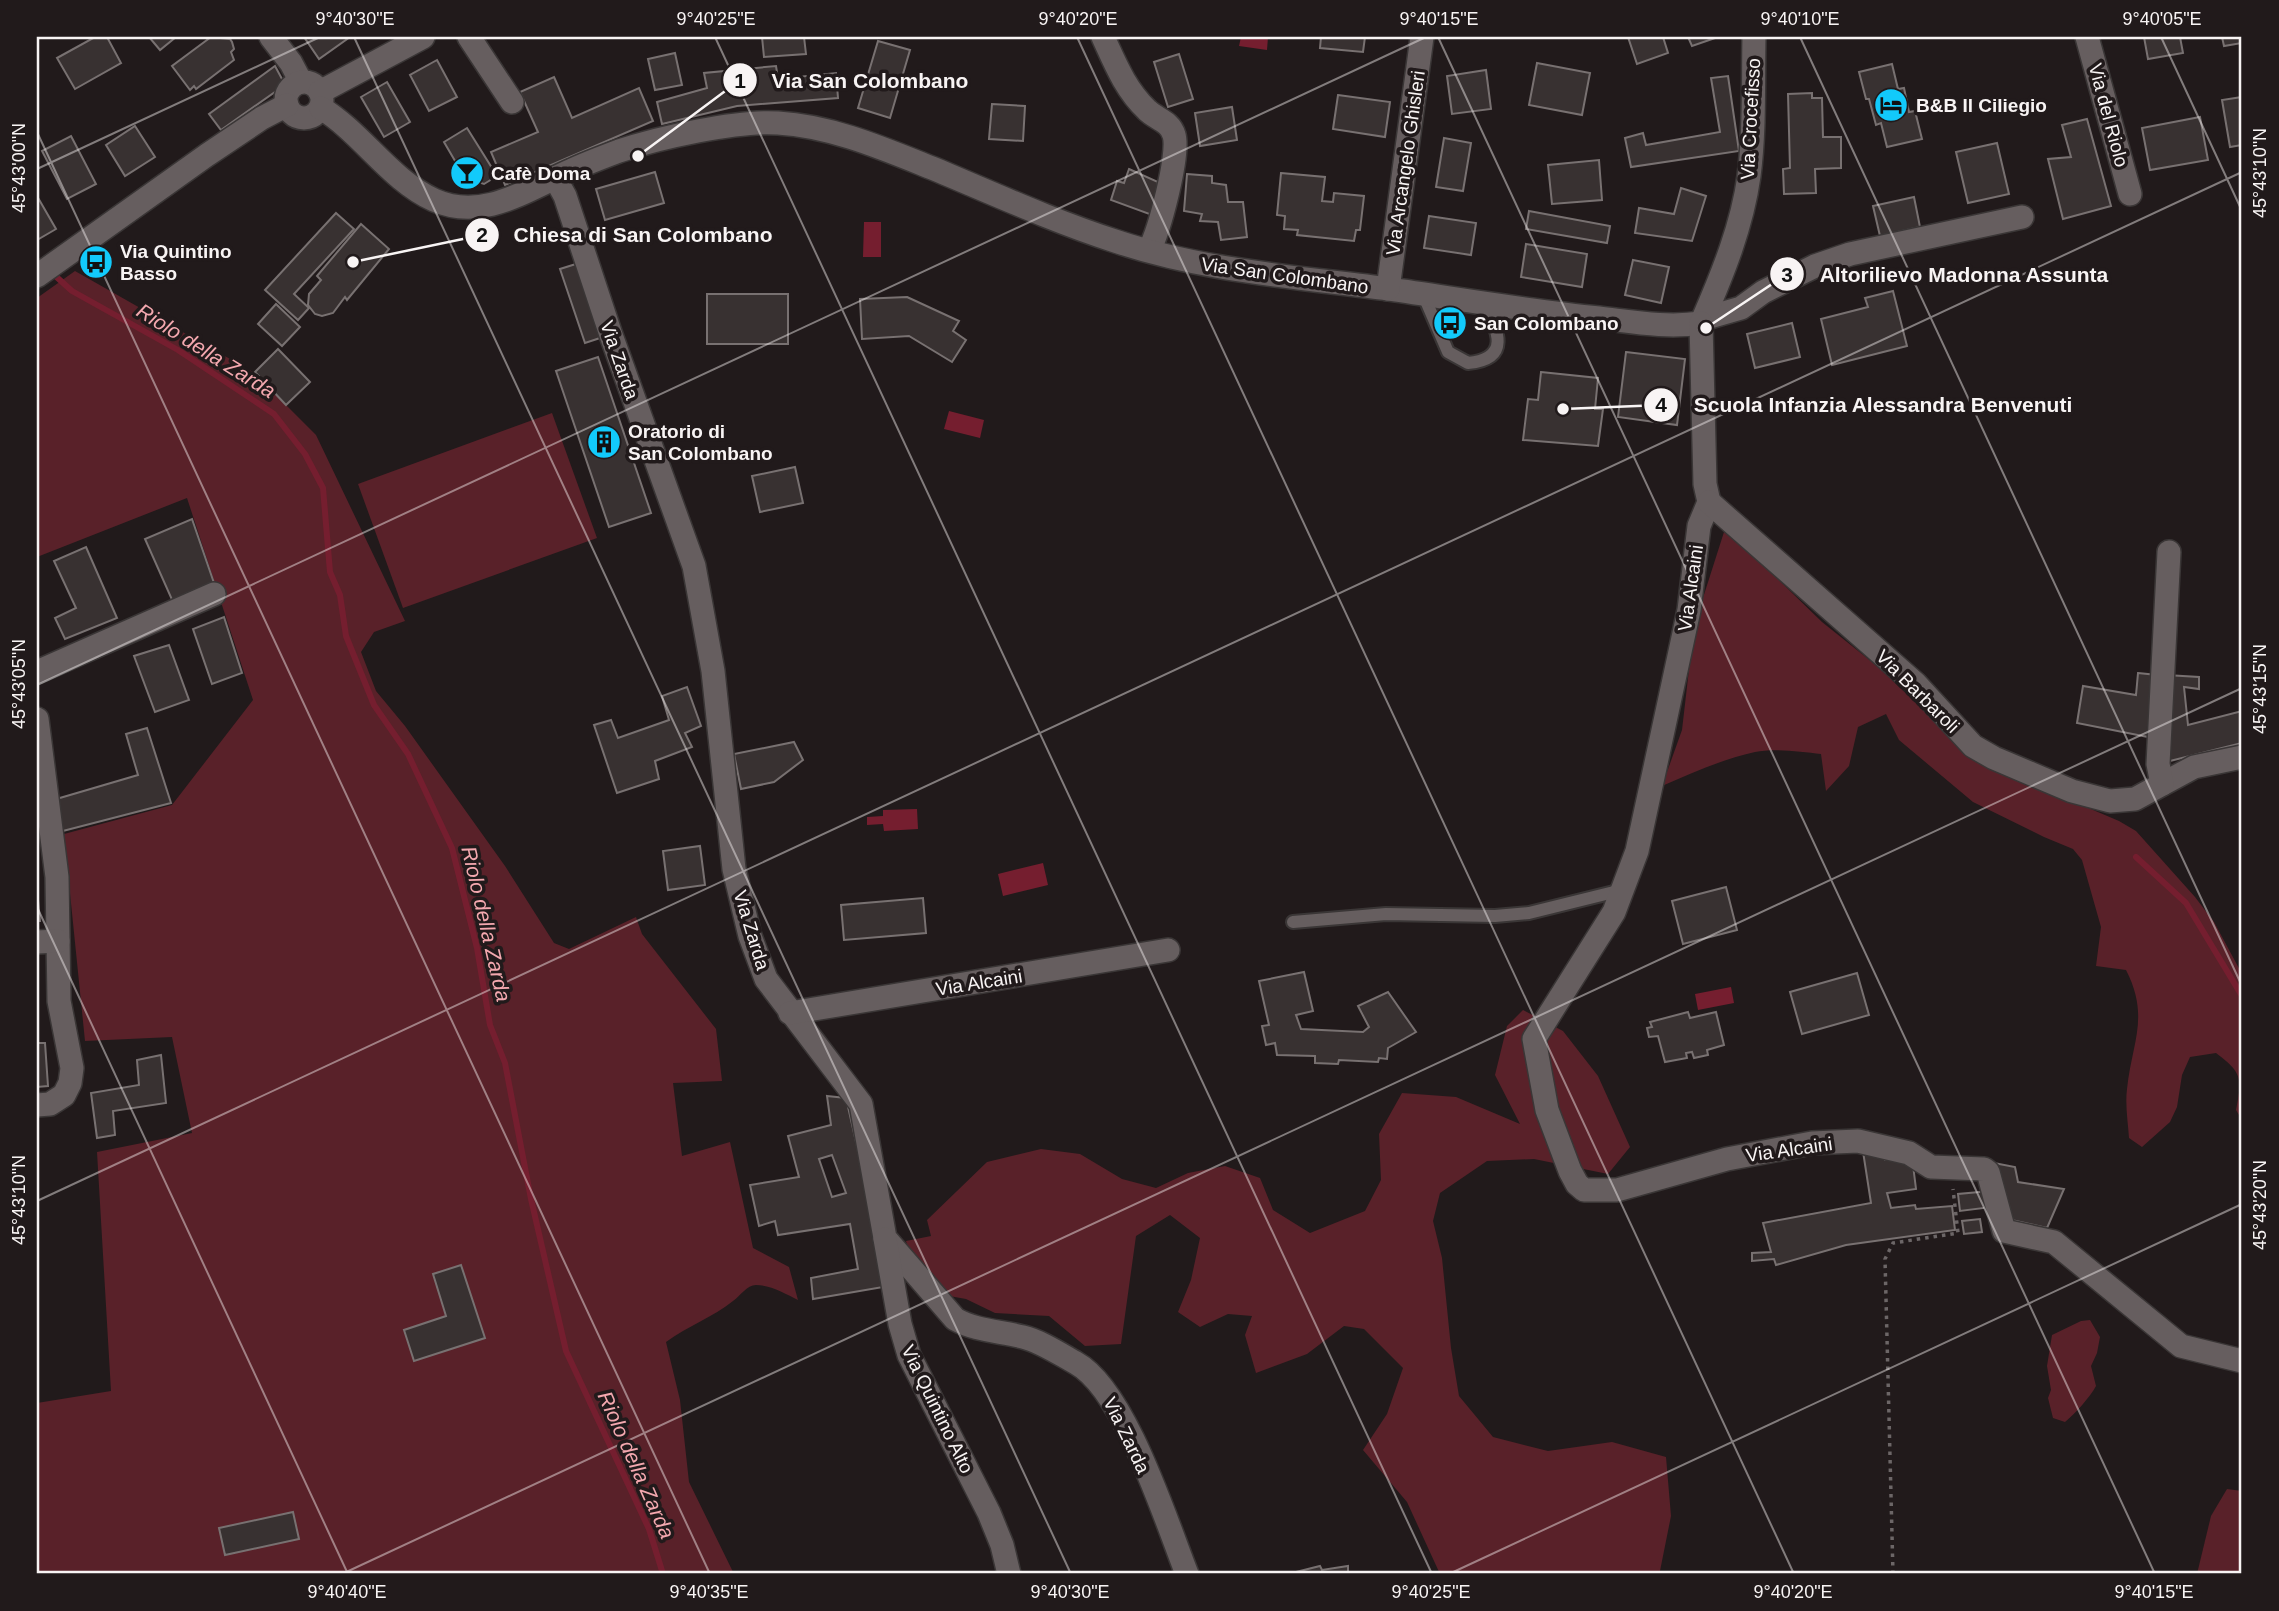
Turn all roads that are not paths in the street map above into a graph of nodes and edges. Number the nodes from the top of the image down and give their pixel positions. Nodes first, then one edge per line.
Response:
1 (271, 37) edge
2 (423, 37) edge
3 (469, 37) edge
4 (1102, 37) edge
5 (1422, 37) edge
6 (1754, 37) edge
7 (2087, 37) edge
8 (314, 94) junction
9 (512, 102) dead end
10 (287, 105) junction
11 (555, 178) junction
12 (2130, 194) dead end
13 (2022, 217) dead end
14 (1149, 250) junction
15 (37, 276) edge
16 (1388, 289) junction
17 (1423, 294) junction
18 (1483, 303) junction
19 (1702, 321) junction
20 (1709, 502) junction
21 (2169, 552) dead end
22 (214, 594) dead end
23 (37, 672) edge
24 (37, 719) edge
25 (2242, 757) edge
26 (2162, 784) junction
27 (1622, 890) junction
28 (1293, 922) dead end
29 (47, 941) edge
30 (1168, 950) dead end
31 (790, 1013) junction
32 (37, 1105) edge
33 (1988, 1172) junction
34 (1952, 1184) road end
35 (885, 1238) junction
36 (2242, 1361) edge
37 (1009, 1574) edge
38 (1187, 1574) edge

1 - 8 street, Via San Colombano
2 - 8 street
3 - 9 street
4 - 14 street
5 - 16 street, Via Arcangelo Ghisleri
6 - 19 street, Via Crocefisso
7 - 12 street, Via del Riolo
8 - 10 street
8 - 10 street
8 - 11 street, Via San Colombano
10 - 15 street
11 - 14 street, Via San Colombano
11 - 31 street, Via Zarda
13 - 19 street
14 - 16 street, Via San Colombano
16 - 17 street, Via San Colombano
17 - 18 street, Via San Colombano
17 - 18 lane
18 - 19 street, Via San Colombano
19 - 20 street, Via Alcaini
20 - 26 street, Via Barbaroli
20 - 27 street, Via Alcaini
21 - 26 street
22 - 23 street
24 - 29 street
25 - 26 street, Via Barbaroli
27 - 28 lane
27 - 33 street, Via Alcaini
29 - 32 street
30 - 31 street, Via Alcaini
31 - 35 street, Via Zarda
33 - 34 street
33 - 36 street
35 - 37 street, Via Quintino Alto
35 - 38 street, Via Zarda

